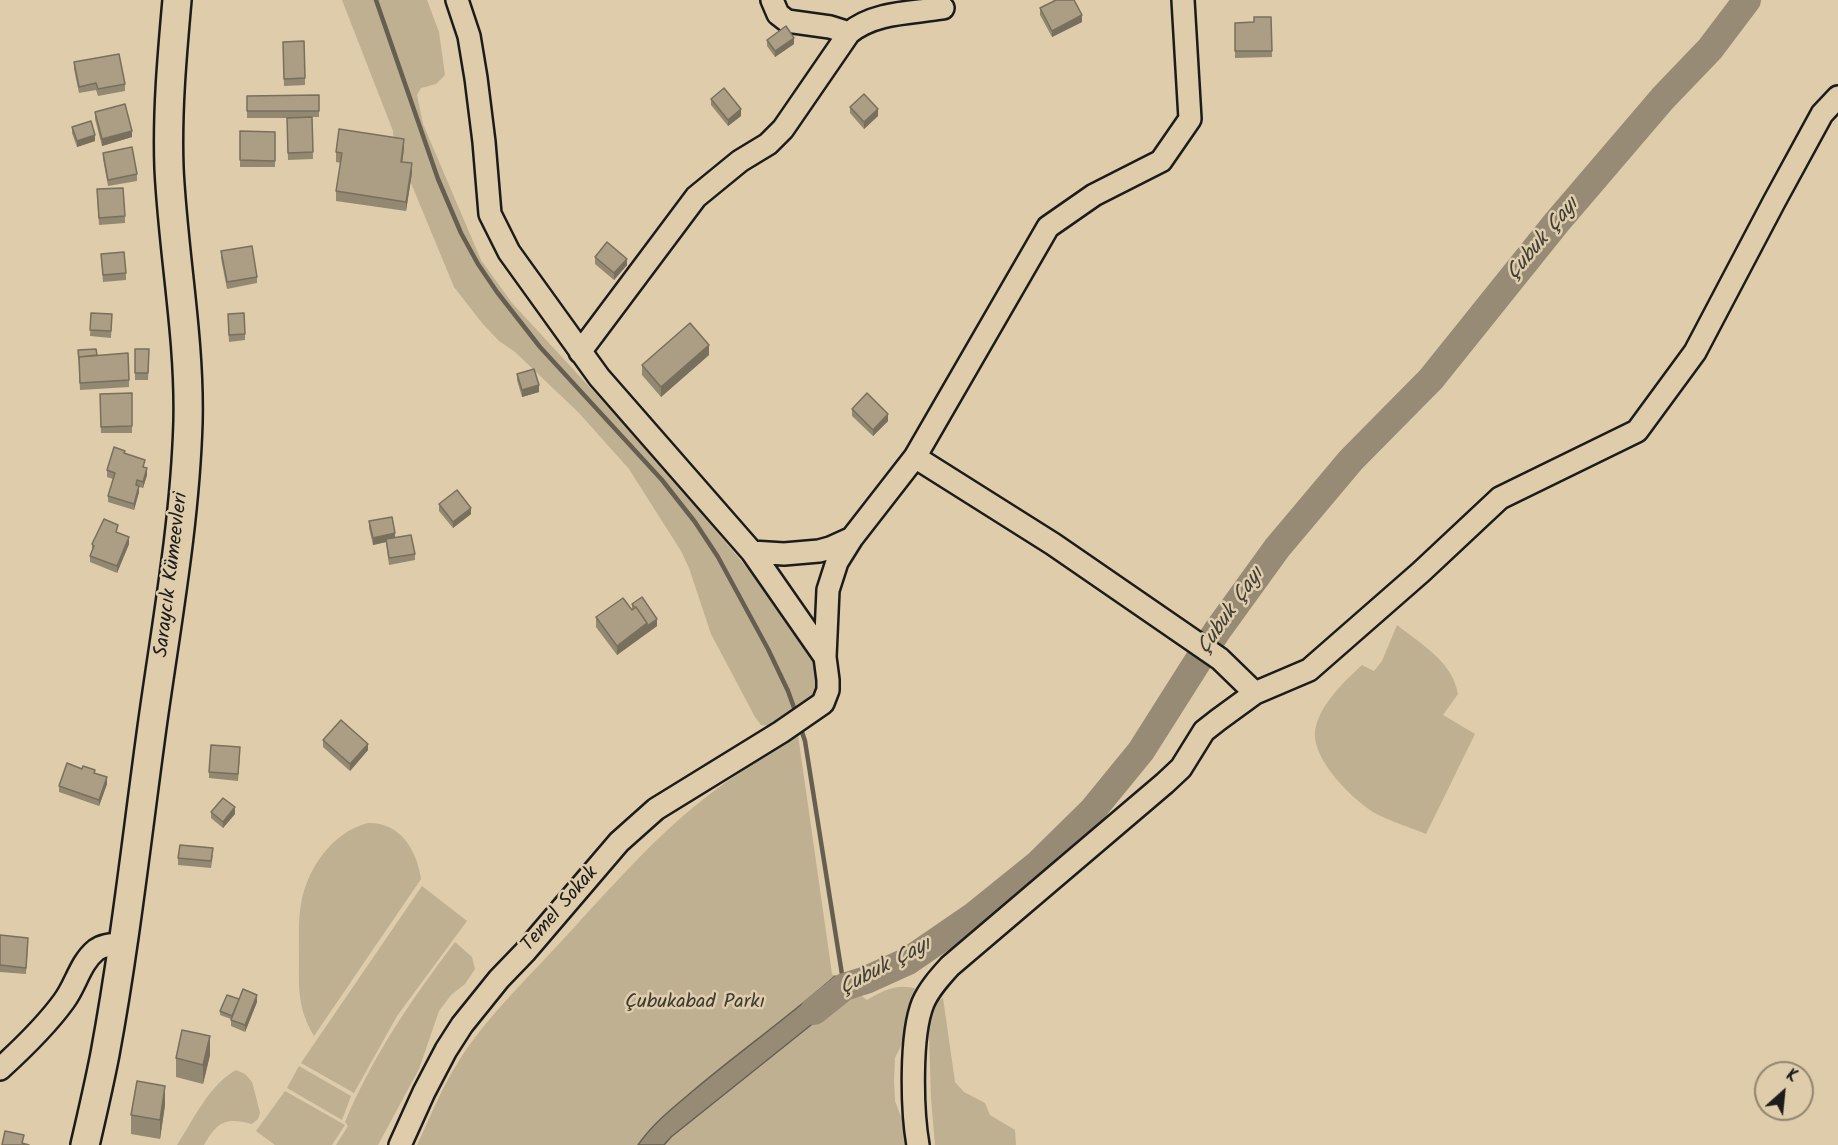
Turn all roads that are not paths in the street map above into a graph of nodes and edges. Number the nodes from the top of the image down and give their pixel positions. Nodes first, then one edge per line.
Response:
1 (177, 0) edge
2 (457, 0) edge
3 (772, 0) edge
4 (1183, 0) edge
5 (943, 8) dead end
6 (849, 33) junction
7 (1838, 98) edge
8 (580, 352) junction
9 (915, 457) junction
10 (852, 538) junction
11 (752, 552) junction
12 (825, 657) junction
13 (1255, 693) junction
14 (122, 944) junction
15 (0, 1069) edge
16 (85, 1145) edge
17 (400, 1145) edge
18 (918, 1145) edge

1 - 14 main road, Saraycık Kümeevleri
2 - 8 street
3 - 6 street
4 - 9 street
5 - 6 street
6 - 8 street
7 - 13 street
8 - 11 street
9 - 10 street
9 - 13 street
10 - 11 street
10 - 12 street
11 - 12 street
12 - 17 street, Temel Sokak
13 - 18 street
14 - 15 street
14 - 16 main road, Saraycık Kümeevleri

